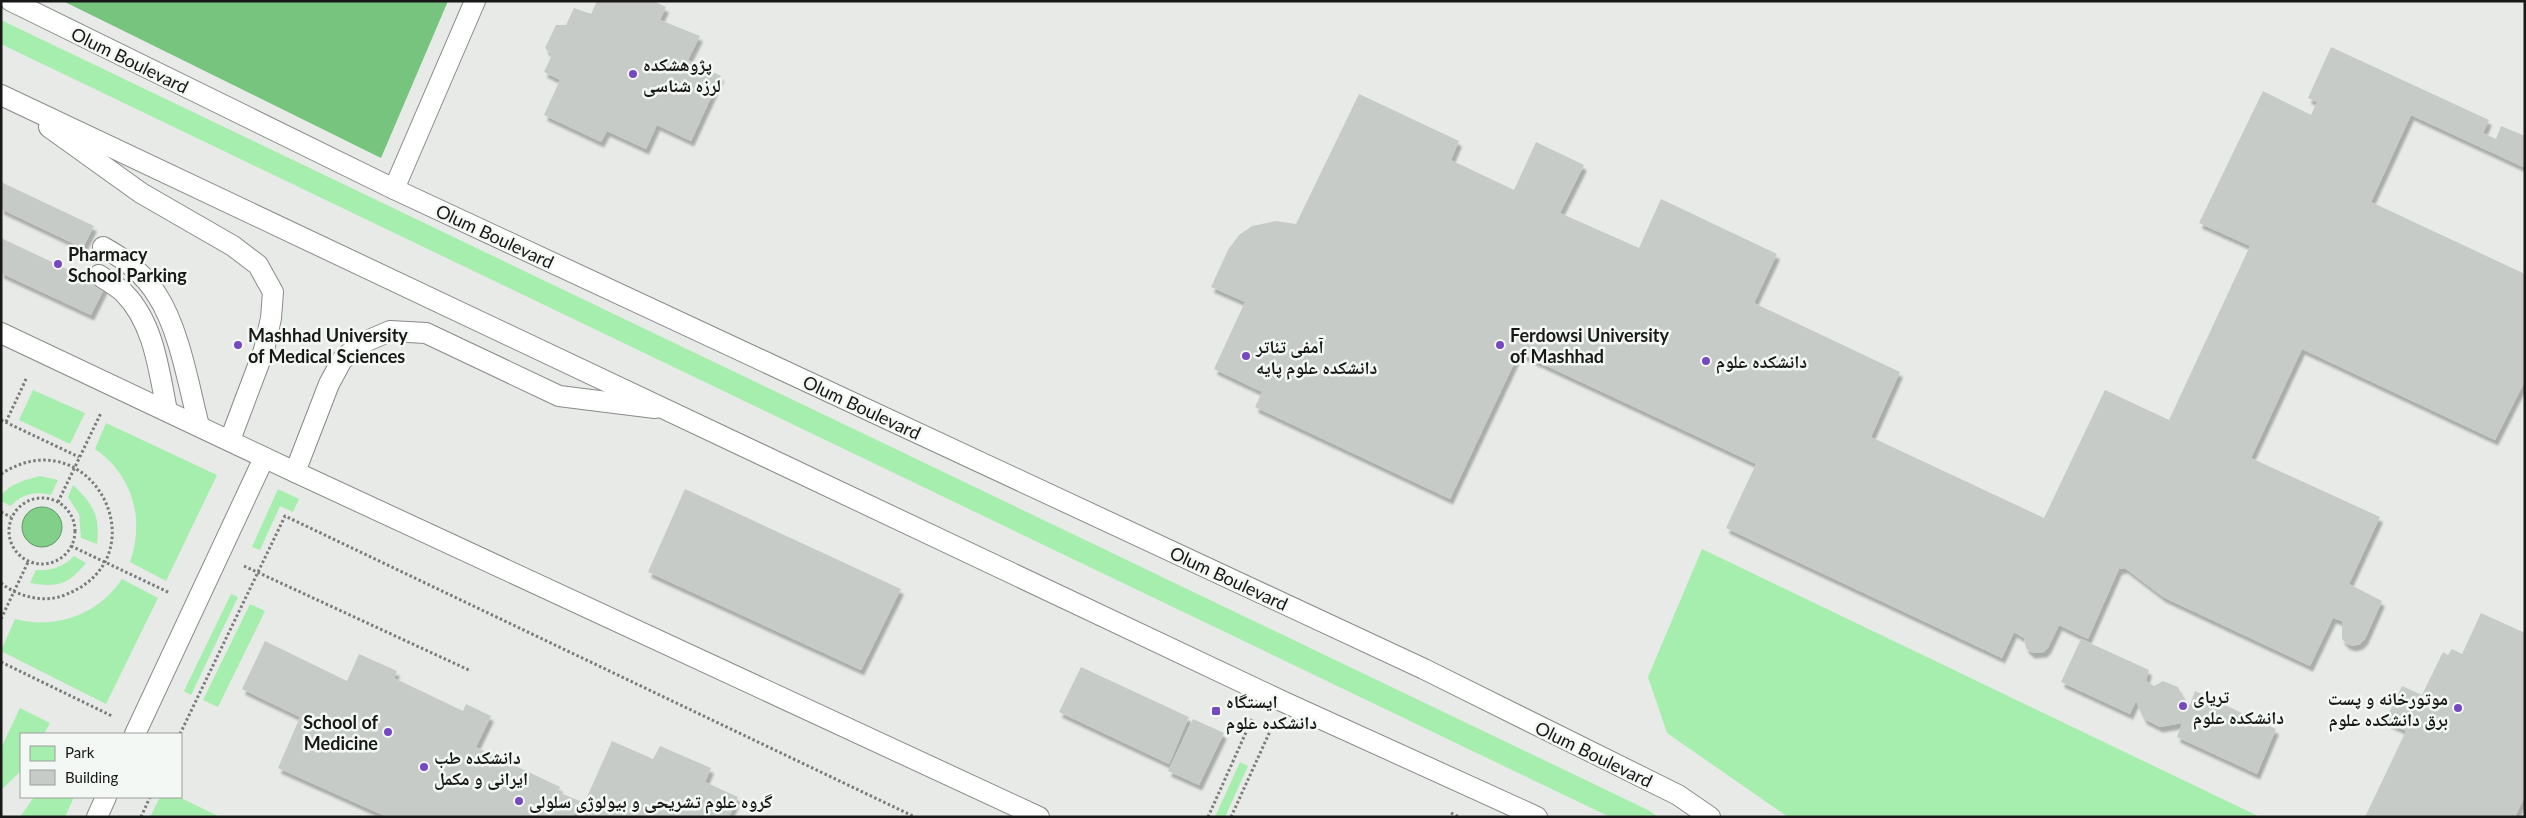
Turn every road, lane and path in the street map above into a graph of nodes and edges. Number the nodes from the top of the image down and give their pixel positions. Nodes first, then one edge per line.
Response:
1 (11, 1) edge
2 (475, 1) edge
3 (4, 96) edge
4 (394, 190) junction
5 (103, 247) dead end
6 (99, 275) dead end
7 (1, 333) edge
8 (27, 376) dead end
9 (102, 411) dead end
10 (167, 411) junction
11 (673, 411) junction
12 (1, 420) edge
13 (6, 422) junction
14 (199, 426) junction
15 (230, 440) junction
16 (80, 457) junction
17 (264, 458) junction
18 (74, 468) junction
19 (295, 472) junction
20 (1, 474) edge
21 (58, 502) junction
22 (1, 512) edge
23 (12, 517) junction
24 (71, 546) junction
25 (28, 562) junction
26 (104, 562) junction
27 (258, 572) junction
28 (1, 584) edge
29 (14, 592) junction
30 (174, 595) dead end
31 (1, 618) edge
32 (1, 662) edge
33 (471, 671) dead end
34 (1264, 692) junction
35 (1284, 702) junction
36 (117, 718) dead end
37 (135, 733) edge
38 (180, 733) edge
39 (106, 798) edge
40 (150, 798) edge
41 (97, 817) edge
42 (141, 817) edge
43 (914, 817) edge
44 (1039, 817) edge
45 (1208, 817) edge
46 (1232, 817) edge
47 (1537, 817) edge
48 (1710, 817) edge

1 - 4 lane, Olum Boulevard
2 - 4 lane
3 - 11 lane
3 - 15 lane
4 - 48 lane, Olum Boulevard
5 - 14 lane
6 - 10 lane
7 - 10 lane
8 - 13 path
9 - 16 path
10 - 14 lane
11 - 19 lane
11 - 34 lane
12 - 13 path
13 - 16 path
14 - 15 lane
15 - 17 lane
16 - 18 path
17 - 19 lane
17 - 37 lane
18 - 20 path
18 - 21 path
18 - 26 path
19 - 44 lane
21 - 23 path
21 - 24 path
22 - 23 path
23 - 25 path
24 - 25 path
24 - 26 path
25 - 29 path
26 - 29 path
26 - 30 path
27 - 33 path
27 - 38 path
27 - 43 path
28 - 29 path
29 - 31 path
32 - 36 path
34 - 35 lane
34 - 45 path
35 - 46 path
35 - 47 lane
39 - 41 lane
40 - 42 path

